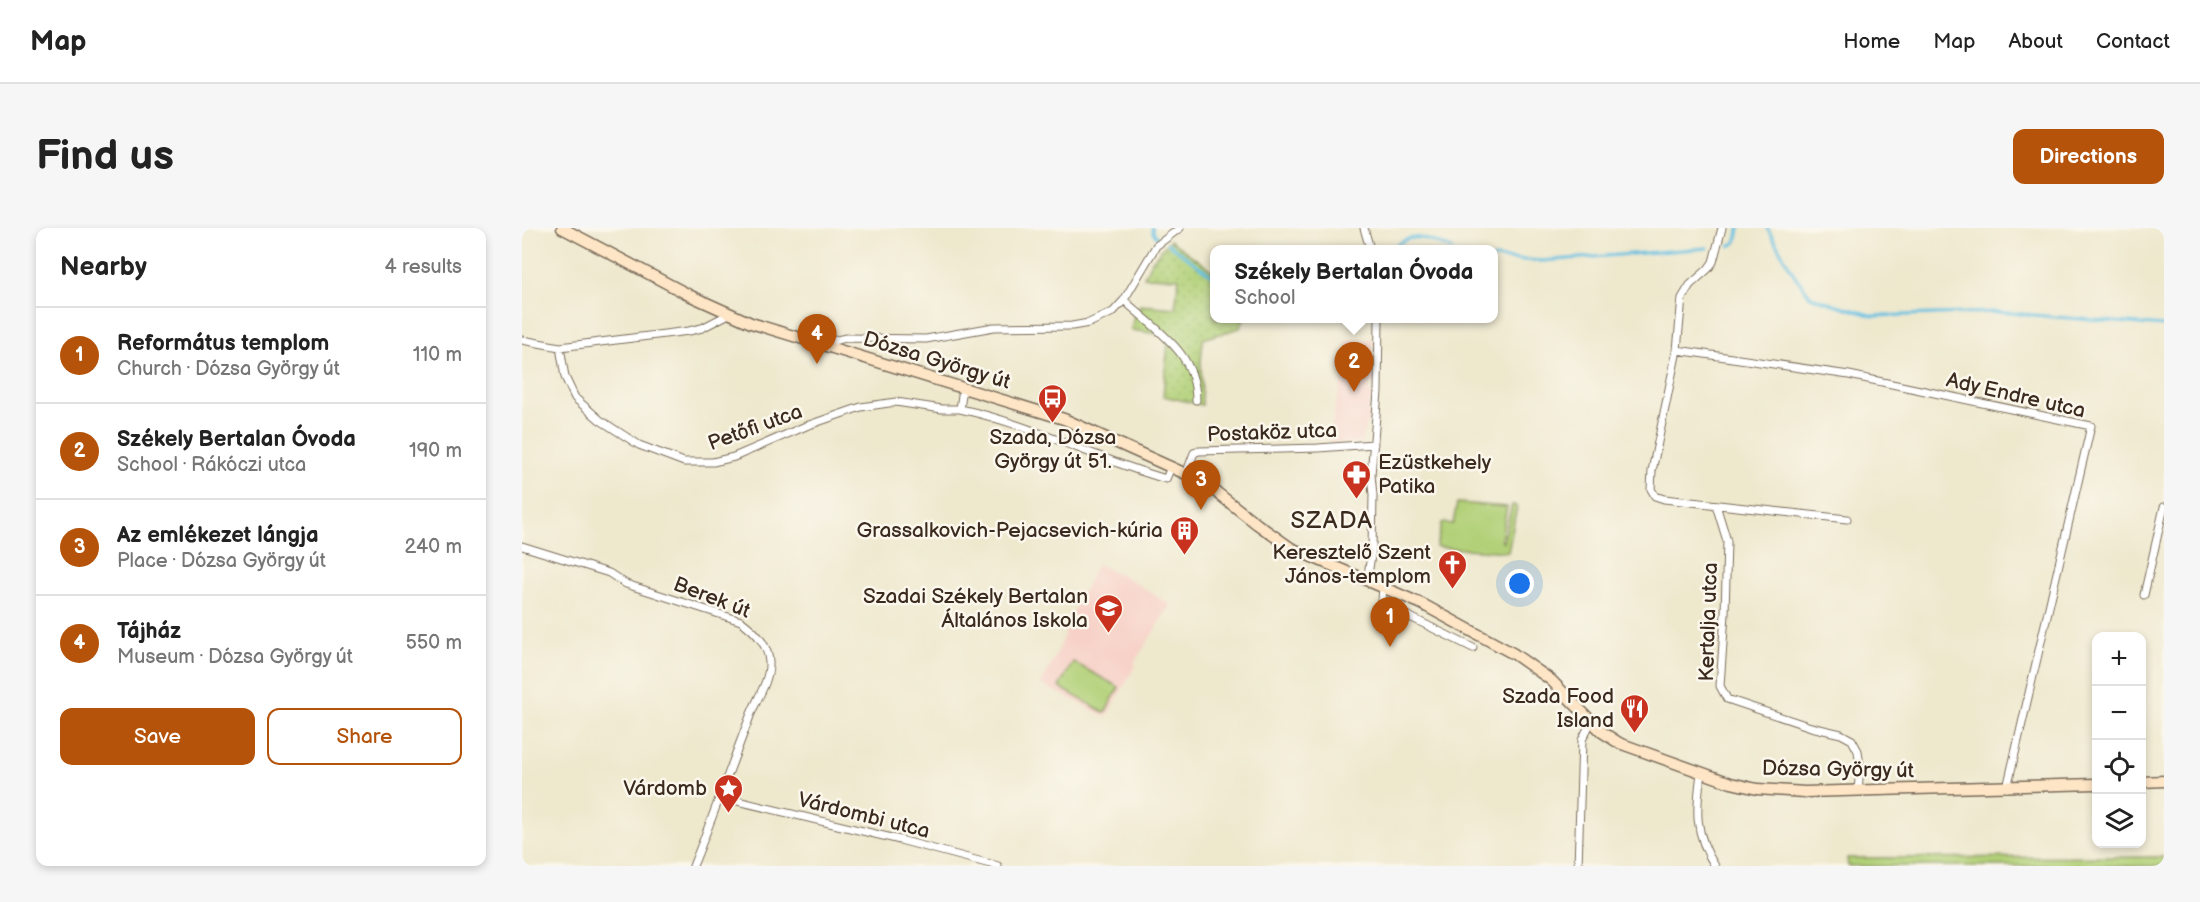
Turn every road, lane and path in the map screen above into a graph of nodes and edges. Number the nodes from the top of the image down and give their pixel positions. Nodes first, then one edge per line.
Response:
1 (562, 228) edge
2 (1180, 228) edge
3 (1364, 228) edge
4 (1722, 228) edge
5 (1169, 230) edge
6 (1369, 245) edge
7 (1124, 300) junction
8 (729, 314) junction
9 (1379, 323) edge
10 (522, 340) edge
11 (818, 344) junction
12 (560, 347) junction
13 (1677, 350) junction
14 (963, 388) junction
15 (1196, 400) dead end
16 (960, 409) junction
17 (1374, 444) junction
18 (1171, 467) junction
19 (1186, 474) junction
20 (1716, 505) junction
21 (2164, 507) edge
22 (1847, 519) dead end
23 (522, 546) edge
24 (1367, 581) junction
25 (1383, 587) junction
26 (2144, 595) dead end
27 (1473, 648) dead end
28 (1591, 722) junction
29 (1701, 773) junction
30 (2146, 782) edge
31 (2164, 782) edge
32 (2092, 784) edge
33 (2007, 788) junction
34 (1858, 791) junction
35 (721, 797) junction
36 (693, 866) edge
37 (998, 866) edge
38 (1578, 866) edge
39 (1715, 866) edge

1 - 8 main road, Dózsa György út
2 - 5 street
3 - 6 street
4 - 13 street
5 - 7 street
7 - 11 street
7 - 15 street
8 - 11 main road, Dózsa György út
8 - 12 street
9 - 17 street
10 - 12 street
11 - 14 main road, Dózsa György út
12 - 16 street, Petőfi utca
13 - 20 street
13 - 33 street, Ady Endre utca
14 - 16 street
14 - 18 main road, Dózsa György út
16 - 18 street, Dózsa György út
17 - 19 street, Postaköz utca
17 - 24 street
18 - 19 main road, Dózsa György út
19 - 24 main road, Dózsa György út
20 - 22 street
20 - 34 street, Kertalja utca
21 - 26 street
23 - 35 street, Berek út
24 - 25 main road, Dózsa György út
25 - 27 street
25 - 28 main road, Dózsa György út
28 - 29 main road, Dózsa György út
28 - 38 street
29 - 34 main road, Dózsa György út
29 - 39 street
30 - 31 main road
32 - 33 main road, Dózsa György út
33 - 34 main road, Dózsa György út
35 - 36 street, Berek út
35 - 37 street, Várdombi utca

